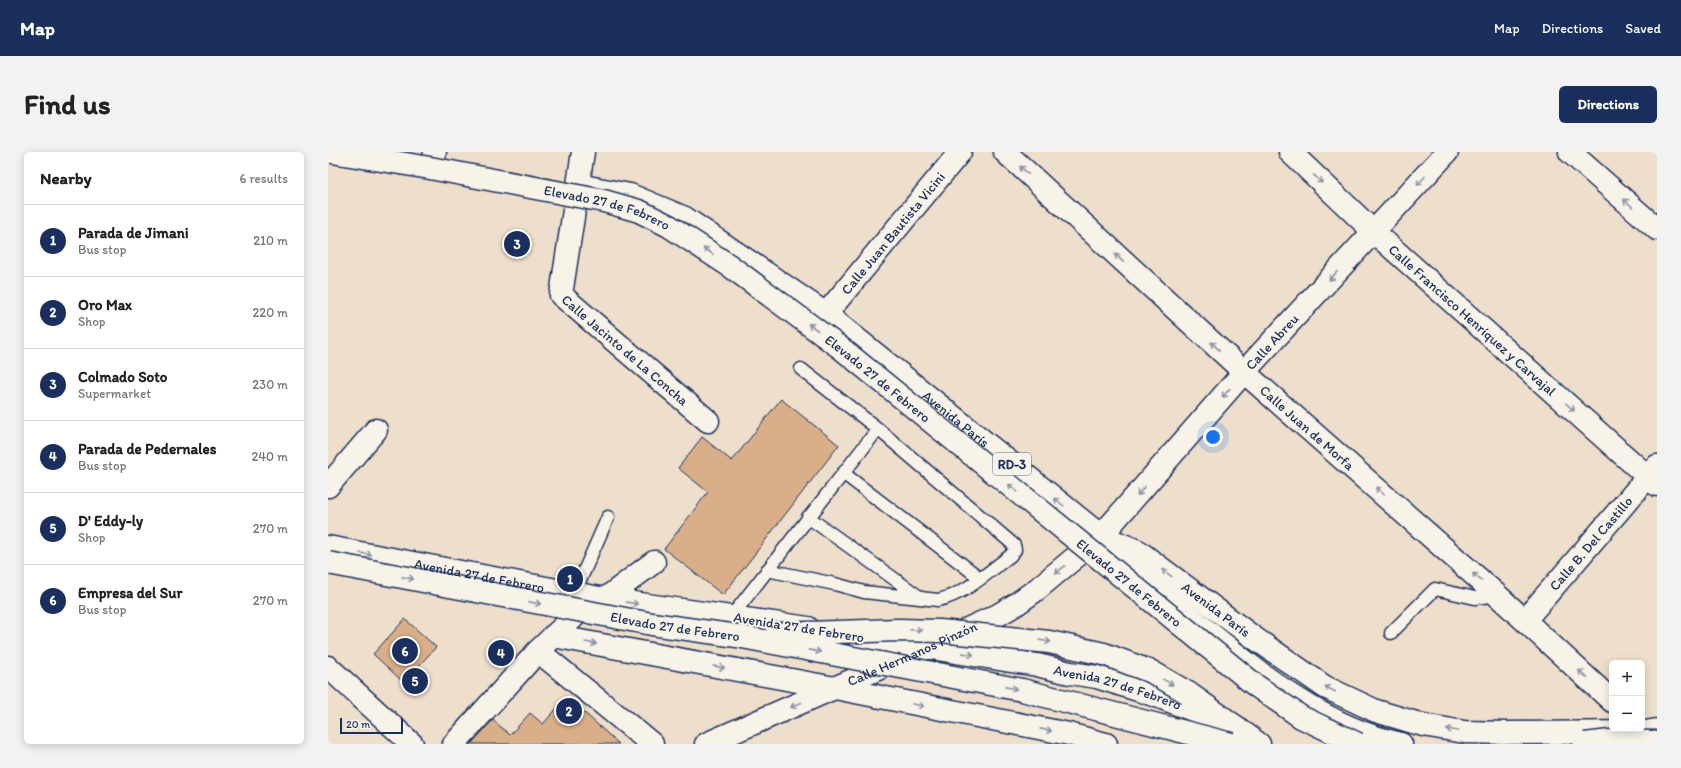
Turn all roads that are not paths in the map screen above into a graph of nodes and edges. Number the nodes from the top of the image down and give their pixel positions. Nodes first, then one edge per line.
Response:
1 (332, 152) edge
2 (389, 152) edge
3 (583, 152) edge
4 (960, 152) edge
5 (1005, 152) edge
6 (1290, 152) edge
7 (1447, 152) edge
8 (1570, 152) edge
9 (434, 155) edge
10 (578, 185) junction
11 (1657, 229) edge
12 (1374, 232) junction
13 (826, 314) junction
14 (801, 368) dead end
15 (1244, 372) junction
16 (708, 421) dead end
17 (878, 429) junction
18 (376, 430) dead end
19 (843, 473) junction
20 (1654, 476) edge
21 (328, 486) edge
22 (608, 517) dead end
23 (808, 517) junction
24 (1101, 536) junction
25 (328, 546) edge
26 (654, 562) dead end
27 (328, 563) edge
28 (767, 570) junction
29 (980, 578) junction
30 (1497, 595) junction
31 (605, 599) junction
32 (922, 599) junction
33 (577, 602) junction
34 (1525, 620) junction
35 (734, 626) junction
36 (1391, 633) dead end
37 (545, 644) junction
38 (926, 648) junction
39 (328, 667) edge
40 (835, 688) junction
41 (1609, 698) edge
42 (1234, 735) edge
43 (1651, 735) edge
44 (412, 744) edge
45 (454, 744) edge
46 (652, 744) edge
47 (706, 744) edge
48 (1106, 744) edge
49 (1259, 744) edge
50 (1358, 744) edge
51 (1401, 744) edge
52 (1585, 744) edge

50 -> 1 main road, Elevado 27 de Febrero / RD-3, bridge
2 - 9 main road, Avenida París / RD-3
3 - 10 main road, Calle Jacinto de La Concha
4 - 13 main road, Calle Juan Bautista Vicini
15 -> 5 main road, Calle Juan de Morfa
6 -> 12 main road, Calle Francisco Henríquez y Carvajal
7 -> 12 main road, Calle Abreu
11 -> 8 main road
9 - 10 main road, Avenida París / RD-3
10 - 13 main road, Avenida París / RD-3
10 - 16 main road, Calle Jacinto de La Concha
12 -> 15 main road, Calle Abreu
12 -> 20 main road, Calle Francisco Henríquez y Carvajal
24 -> 13 main road, Avenida París / RD-3
14 - 17 lane
15 -> 24 main road, Calle Abreu
30 -> 15 main road, Calle Juan de Morfa
17 - 19 lane
17 - 29 lane
18 - 21 main road
19 - 23 lane
19 - 29 lane
20 - 34 main road, Calle B. Del Castillo
22 - 33 lane
23 - 28 lane
23 - 32 lane
24 -> 38 main road, Calle Hermanos Pinzón
43 -> 24 main road, Avenida París / RD-3
24 - 51 main road
25 -> 33 main road, Avenida 27 de Febrero
26 - 31 main road
27 -> 35 main road, Elevado 27 de Febrero, bridge
28 - 32 lane
28 - 35 lane
29 - 32 lane
30 - 34 main road, Calle Juan de Morfa
30 - 36 lane
31 - 33 main road, Avenida 27 de Febrero
31 -> 35 main road, Avenida 27 de Febrero
33 - 37 main road
41 -> 34 main road, Calle Juan de Morfa
35 - 38 main road, Avenida 27 de Febrero
35 -> 42 main road, Elevado 27 de Febrero, bridge
35 -> 42 main road, bridge
37 -> 40 main road
37 - 45 main road
37 - 46 main road
38 - 40 main road, Calle Hermanos Pinzón
38 -> 42 main road, Avenida 27 de Febrero
39 - 44 main road
40 -> 47 main road, Calle Hermanos Pinzón
40 -> 48 main road
42 - 49 main road, Avenida 27 de Febrero
43 - 52 main road, bridge

